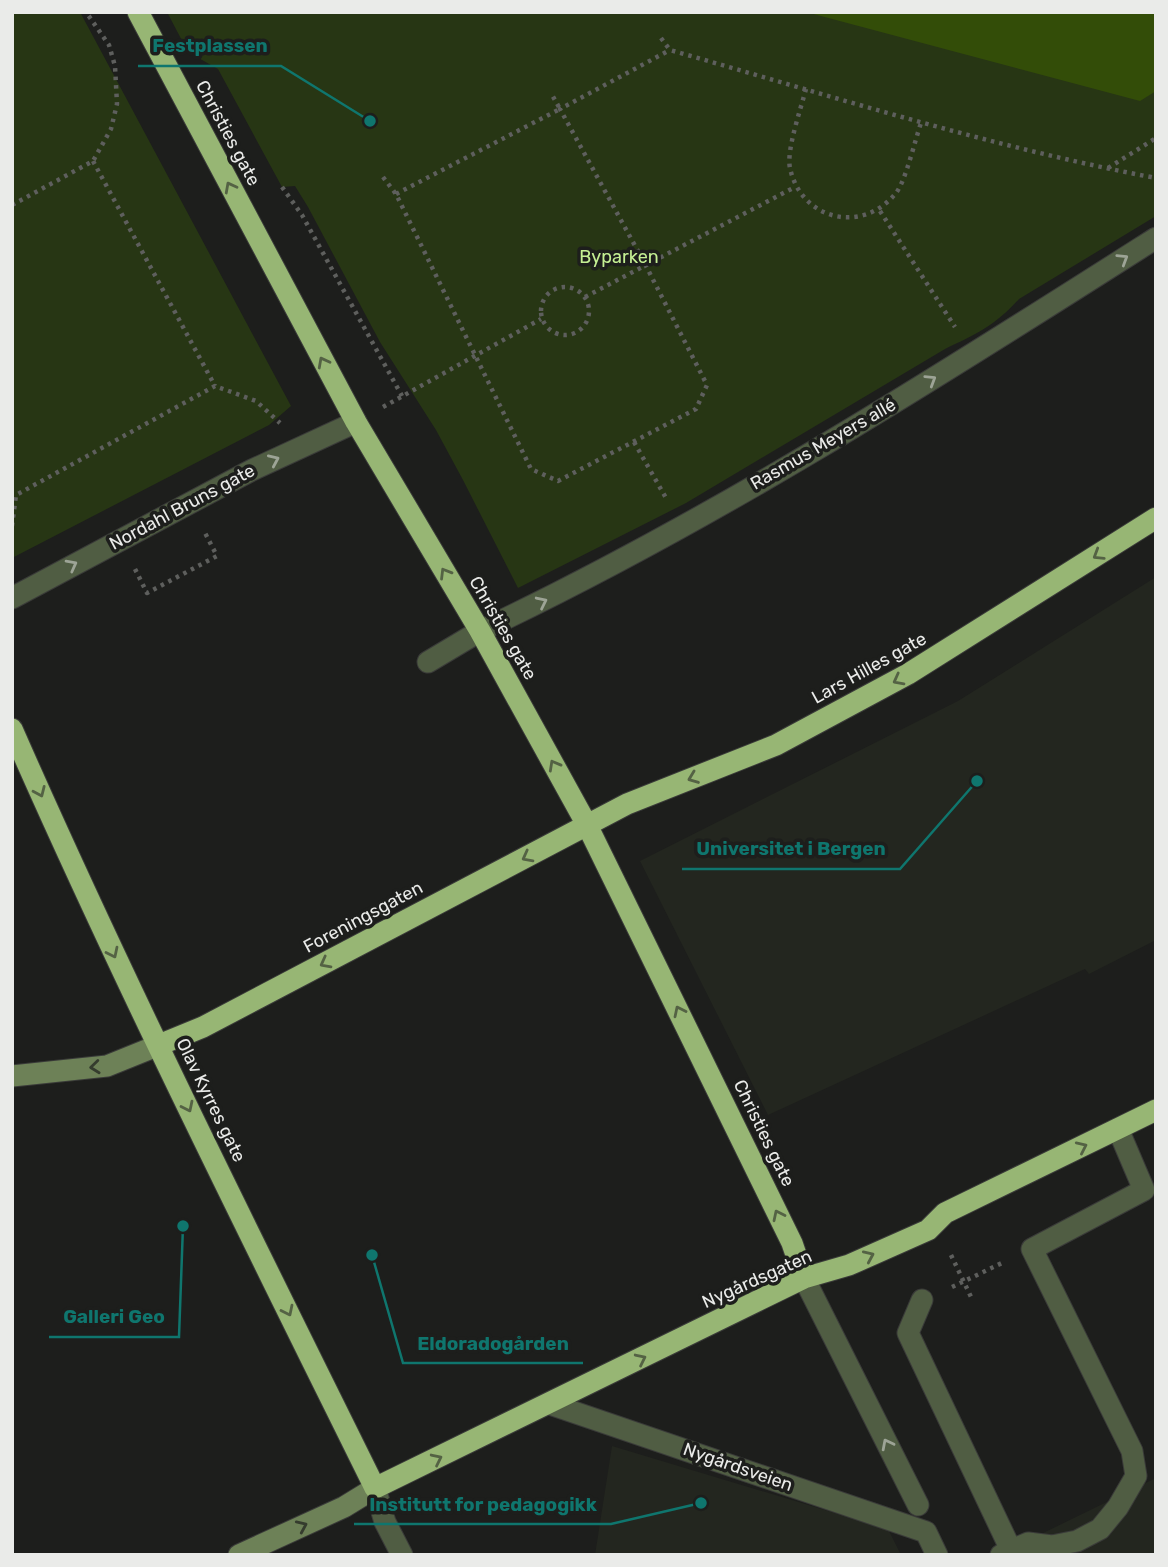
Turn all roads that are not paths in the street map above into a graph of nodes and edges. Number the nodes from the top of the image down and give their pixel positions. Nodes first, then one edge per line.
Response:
1 (138, 12) edge
2 (1156, 238) edge
3 (356, 422) junction
4 (1156, 519) edge
5 (12, 598) edge
6 (481, 631) junction
7 (428, 662) dead end
8 (12, 729) edge
9 (587, 825) junction
10 (159, 1045) junction
11 (12, 1076) edge
12 (1156, 1110) edge
13 (1118, 1129) junction
14 (804, 1278) junction
15 (922, 1300) road end
16 (550, 1404) junction
17 (375, 1488) junction
18 (918, 1504) dead end
19 (1006, 1552) edge
20 (239, 1555) edge
21 (402, 1555) edge
22 (937, 1555) edge

3 -> 1 highway, Christies gate
6 -> 2 street, Rasmus Meyers allé
5 -> 3 street, Nordahl Bruns gate
6 -> 3 highway, Christies gate
4 -> 9 highway, Lars Hilles gate
6 - 7 street, Rasmus Meyers allé
9 -> 6 highway, Christies gate
8 -> 10 highway, Olav Kyrres gate
9 -> 10 highway, Foreningsgaten
14 -> 9 highway, Christies gate
10 -> 11 main road
10 -> 17 highway, Olav Kyrres gate
12 - 13 highway, Nygårdsgaten
14 -> 13 highway, Nygårdsgaten
13 - 19 street
16 -> 14 highway, Nygårdsgaten
18 -> 14 street
15 - 19 street
17 -> 16 highway, Nygårdsgaten
16 - 22 street, Nygårdsveien
20 -> 17 main road
17 - 21 street

